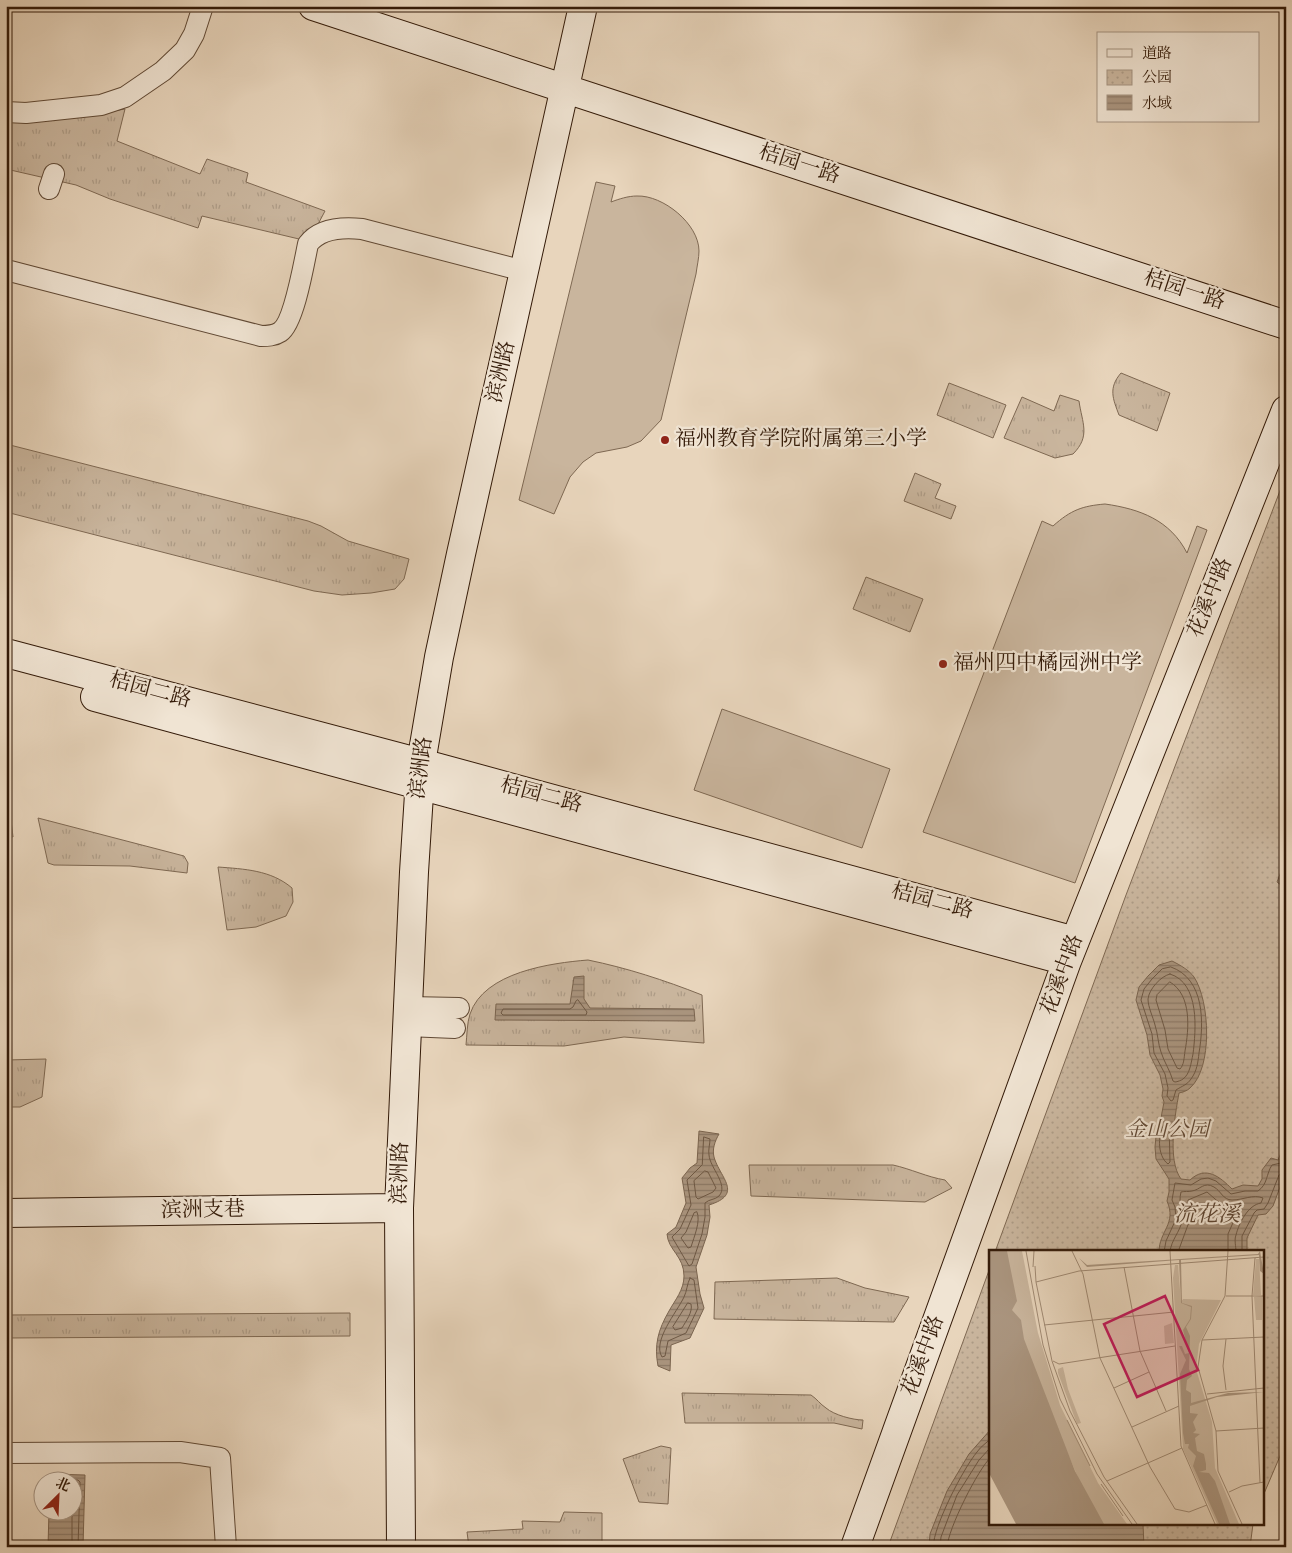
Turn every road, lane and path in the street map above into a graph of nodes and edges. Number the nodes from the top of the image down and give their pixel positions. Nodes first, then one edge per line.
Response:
1 (203, 6) edge
2 (313, 6) edge
3 (583, 6) edge
4 (566, 88) junction
5 (6, 112) edge
6 (6, 270) edge
7 (524, 271) junction
8 (1286, 324) edge
9 (1286, 410) edge
10 (6, 653) edge
11 (6, 673) edge
12 (420, 774) junction
13 (1071, 951) junction
14 (459, 1008) dead end
15 (408, 1017) junction
16 (455, 1028) dead end
17 (399, 1208) junction
18 (6, 1213) edge
19 (6, 1453) edge
20 (226, 1547) edge
21 (401, 1547) edge
22 (855, 1547) edge

1 - 5 street
2 - 4 street, 桔园一路
3 - 4 street, 滨洲路
4 - 7 street, 滨洲路
4 - 8 street, 桔园一路
6 - 7 street
7 - 12 street, 滨洲路
9 - 13 street, 花溪中路
10 - 12 street, 桔园二路
11 - 12 street, 桔园二路
12 - 13 street, 桔园二路
12 - 15 street, 滨洲路
13 - 22 street, 花溪中路
14 - 15 street
15 - 16 street
15 - 17 street, 滨洲路
17 - 18 street, 滨洲支巷
17 - 21 street, 滨洲路
19 - 20 street

